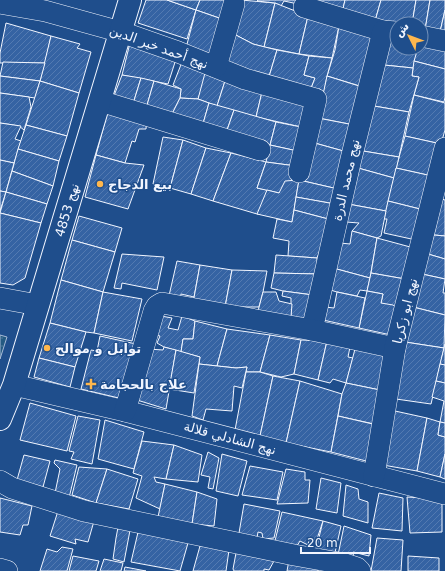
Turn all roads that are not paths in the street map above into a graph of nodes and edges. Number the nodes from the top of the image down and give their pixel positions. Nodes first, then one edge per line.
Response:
1 (130, 0) edge
2 (234, 4) dead end
3 (0, 5) edge
4 (304, 8) dead end
5 (389, 31) edge
6 (120, 32) junction
7 (389, 34) edge
8 (429, 38) edge
9 (445, 41) edge
10 (216, 68) junction
11 (100, 101) junction
12 (445, 148) edge
13 (260, 150) dead end
14 (299, 172) dead end
15 (0, 298) edge
16 (38, 305) junction
17 (312, 330) junction
18 (395, 348) junction
19 (14, 384) junction
20 (125, 411) junction
21 (0, 419) edge
22 (374, 476) junction
23 (0, 481) edge
24 (445, 494) edge
25 (0, 569) edge
26 (7, 571) edge
27 (360, 571) edge

1 - 6 street, نهج 4853
2 - 10 street
3 - 6 street, نهج أحمد خير الدين
4 - 5 street
6 - 10 street, نهج أحمد خير الدين
6 - 11 street, نهج 4853
7 - 17 street, نهج محمد الدرة
8 - 9 street
10 - 14 street, نهج أحمد خير الدين
11 - 13 street
11 - 16 street, نهج 4853
12 - 18 street, نهج ابو زكريا
15 - 16 street
16 - 19 street, نهج 4853
17 - 18 street
17 - 20 street
18 - 22 street, نهج ابو زكريا
19 - 20 street, نهج الشادلي قلالة
19 - 21 street, نهج 4853
20 - 22 street, نهج الشادلي قلالة
22 - 24 street, نهج الشادلي قلالة
23 - 27 street
25 - 26 street

